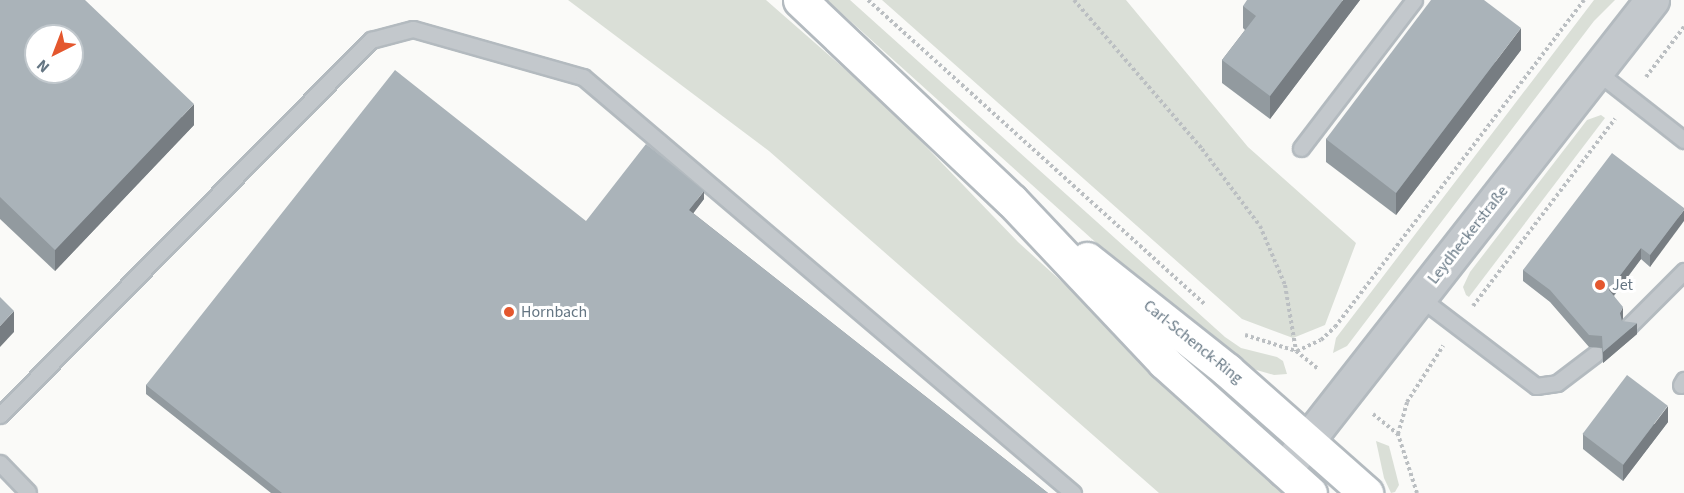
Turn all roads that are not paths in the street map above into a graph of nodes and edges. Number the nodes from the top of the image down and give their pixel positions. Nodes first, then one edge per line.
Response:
1 (800, 0) edge
2 (1414, 0) edge
3 (1652, 0) edge
4 (1596, 71) junction
5 (1682, 133) edge
6 (1301, 148) dead end
7 (1012, 201) junction
8 (1684, 271) edge
9 (1419, 297) junction
10 (1629, 326) edge
11 (1595, 354) dead end
12 (0, 416) edge
13 (1307, 440) junction
14 (0, 463) edge
15 (1284, 470) junction
16 (28, 492) edge
17 (1073, 493) edge
18 (1310, 493) edge
19 (1366, 493) edge

1 - 7 main road, Carl-Schenck-Ring
2 - 6 lane
3 - 4 street, Leydheckerstraße
4 - 5 lane
4 - 9 street, Leydheckerstraße
7 - 13 main road, Carl-Schenck-Ring
7 - 15 main road, Carl-Schenck-Ring
8 - 10 lane
9 - 11 lane
9 - 13 street, Leydheckerstraße
12 - 17 lane
13 - 15 street, Leydheckerstraße
13 - 19 main road, Carl-Schenck-Ring
14 - 16 lane
15 - 18 main road, Carl-Schenck-Ring

